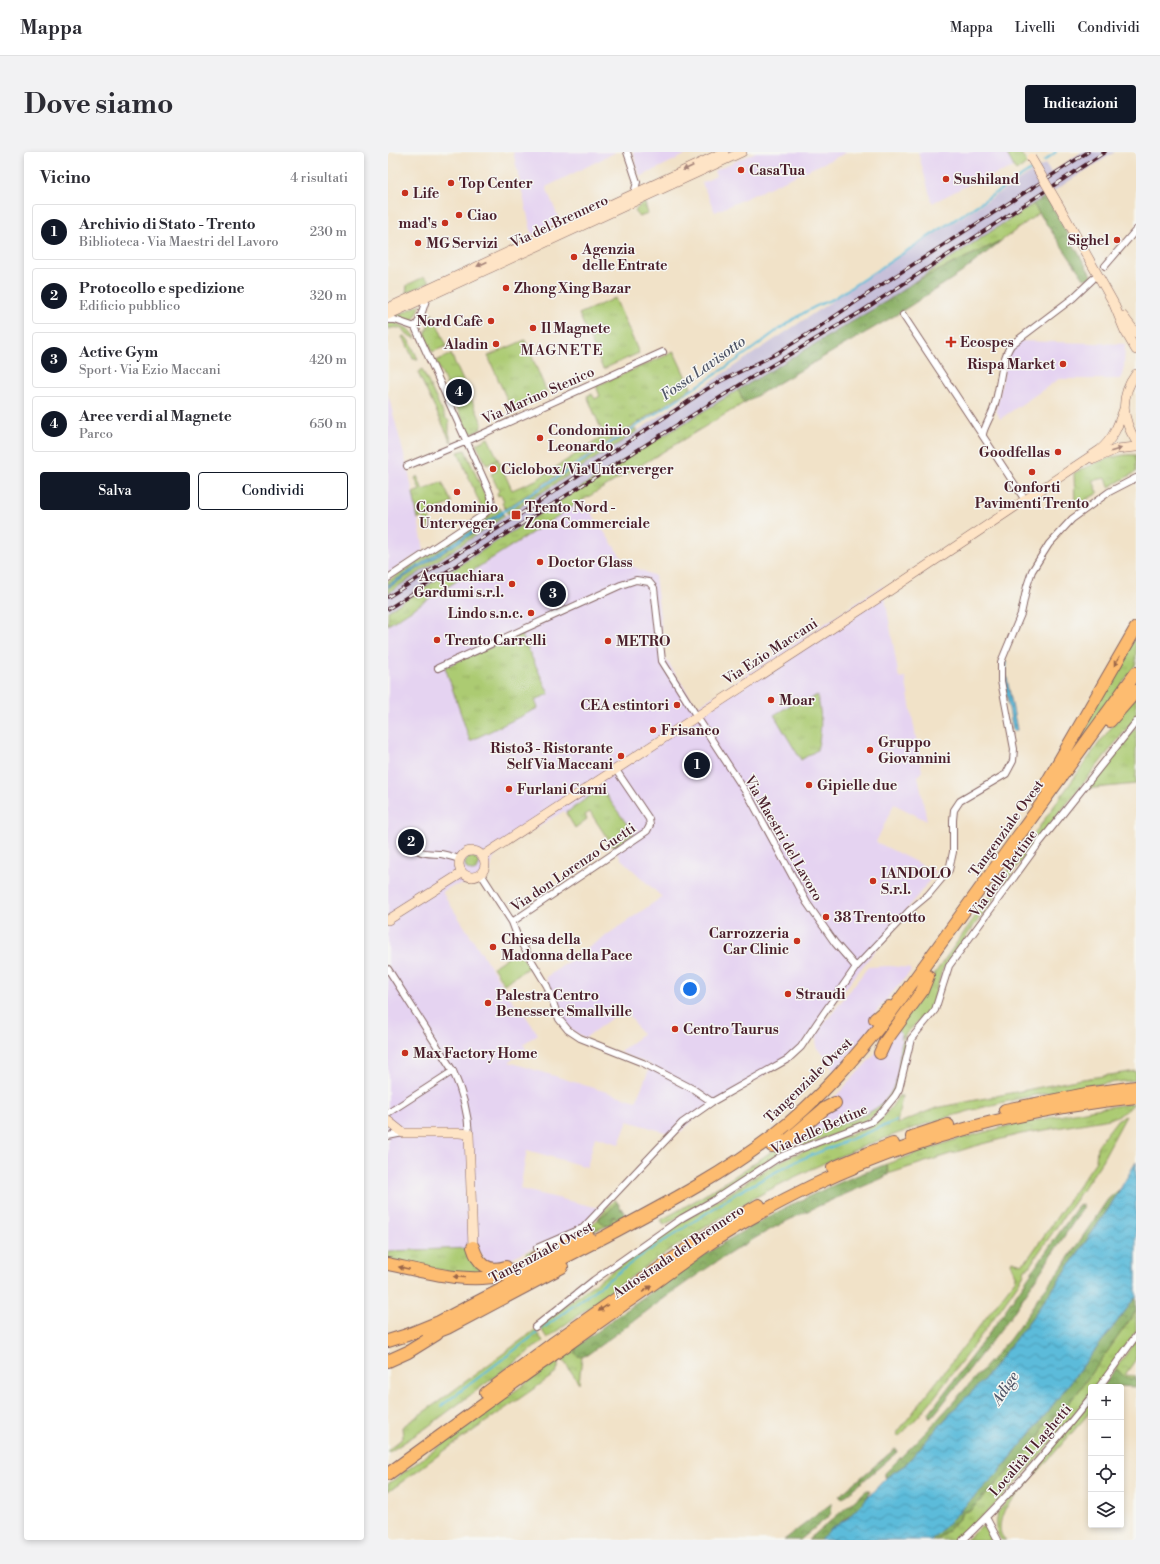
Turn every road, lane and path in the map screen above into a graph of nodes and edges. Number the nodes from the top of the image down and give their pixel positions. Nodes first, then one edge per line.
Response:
1 (627, 152) edge
2 (724, 152) edge
3 (742, 152) edge
4 (1029, 155) edge
5 (634, 193) junction
6 (1136, 230) edge
7 (1105, 266) dead end
8 (1093, 279) dead end
9 (427, 297) junction
10 (1113, 302) junction
11 (388, 308) edge
12 (388, 315) edge
13 (902, 316) dead end
14 (388, 320) edge
15 (1123, 325) junction
16 (415, 327) junction
17 (1136, 333) edge
18 (1136, 342) edge
19 (1136, 350) edge
20 (663, 352) dead end
21 (1136, 374) edge
22 (1124, 409) junction
23 (983, 436) junction
24 (467, 441) junction
25 (1136, 441) edge
26 (1136, 447) edge
27 (407, 466) dead end
28 (1072, 468) junction
29 (1136, 478) edge
30 (1025, 500) junction
31 (388, 578) edge
32 (1136, 628) edge
33 (438, 668) dead end
34 (1136, 673) edge
35 (1136, 684) edge
36 (1136, 691) edge
37 (695, 715) junction
38 (1136, 722) edge
39 (1108, 723) junction
40 (616, 770) junction
41 (411, 835) dead end
42 (483, 856) junction
43 (459, 859) junction
44 (1000, 862) junction
45 (462, 872) junction
46 (481, 874) junction
47 (388, 920) edge
48 (512, 922) junction
49 (856, 967) junction
50 (388, 969) edge
51 (925, 974) junction
52 (875, 1019) dead end
53 (880, 1053) dead end
54 (834, 1068) dead end
55 (453, 1071) junction
56 (1136, 1087) edge
57 (1136, 1097) edge
58 (712, 1102) junction
59 (835, 1103) dead end
60 (388, 1120) edge
61 (403, 1133) junction
62 (468, 1134) junction
63 (388, 1136) edge
64 (774, 1140) junction
65 (627, 1225) junction
66 (574, 1242) junction
67 (473, 1247) joint
68 (538, 1248) dead end
69 (388, 1264) edge
70 (536, 1326) dead end
71 (447, 1328) junction
72 (1136, 1336) edge
73 (388, 1340) edge
74 (388, 1348) edge
75 (551, 1350) junction
76 (388, 1361) edge
77 (1101, 1384) edge
78 (1088, 1401) edge
79 (388, 1464) edge
80 (388, 1474) edge
81 (986, 1518) junction
82 (963, 1540) edge
83 (998, 1540) edge

1 - 5 street
2 -> 5 street, Via del Brennero
3 - 9 street, Via del Brennero
4 - 10 street, bridge
5 -> 11 street, Via del Brennero
6 - 7 street
8 - 23 street
9 - 12 street, Via del Brennero
9 - 16 street
10 - 15 street
10 - 17 street
13 - 23 street
14 - 16 street
15 - 18 street
15 - 19 street
16 - 24 street
20 - 24 street, Via Marino Stenico
21 - 22 street
22 - 25 street
22 - 28 street, Via Ezio Maccani
23 - 30 street
24 - 27 street, Via Marino Stenico
24 - 31 street
28 -> 26 street, Via Ezio Maccani
28 - 30 street, Via Ezio Maccani
29 - 49 street
30 - 37 street, Via Ezio Maccani
32 -> 44 highway
33 - 37 street
34 - 44 highway, Tangenziale Ovest
35 - 39 highway, Tangenziale Ovest
36 - 39 highway
37 - 40 street, Via Ezio Maccani
37 - 49 street, Via Maestri del Lavoro
38 - 70 street, Via delle Bettine
39 - 51 highway, Tangenziale Ovest
40 - 42 street, Via Ezio Maccani
40 - 48 street, Via don Lorenzo Guetti
41 - 43 street
42 - 43 street
42 - 46 street
43 - 45 street
44 - 51 highway, Tangenziale Ovest
45 - 46 street
45 - 47 street
46 - 48 street
48 - 58 street
49 - 58 street
50 - 55 street
51 - 52 highway
51 - 53 highway
51 - 64 highway, Tangenziale Ovest
54 - 64 highway
55 - 60 street
55 - 62 street
56 -> 75 highway, Autostrada del Brennero
75 -> 57 highway, Autostrada del Brennero
58 - 68 street
59 - 64 highway
60 - 61 street
61 - 62 street
61 - 63 street
62 - 67 street
64 - 65 highway, Tangenziale Ovest
64 - 71 highway, Tangenziale Ovest
65 - 66 highway
65 - 73 highway, Tangenziale Ovest
66 - 67 highway
66 -> 69 highway
71 - 74 highway, Tangenziale Ovest
71 - 76 highway
72 - 77 street
75 - 79 highway, Autostrada del Brennero
75 - 80 highway, Autostrada del Brennero
78 - 81 street, Località I Laghetti
81 - 82 street
81 - 83 street

